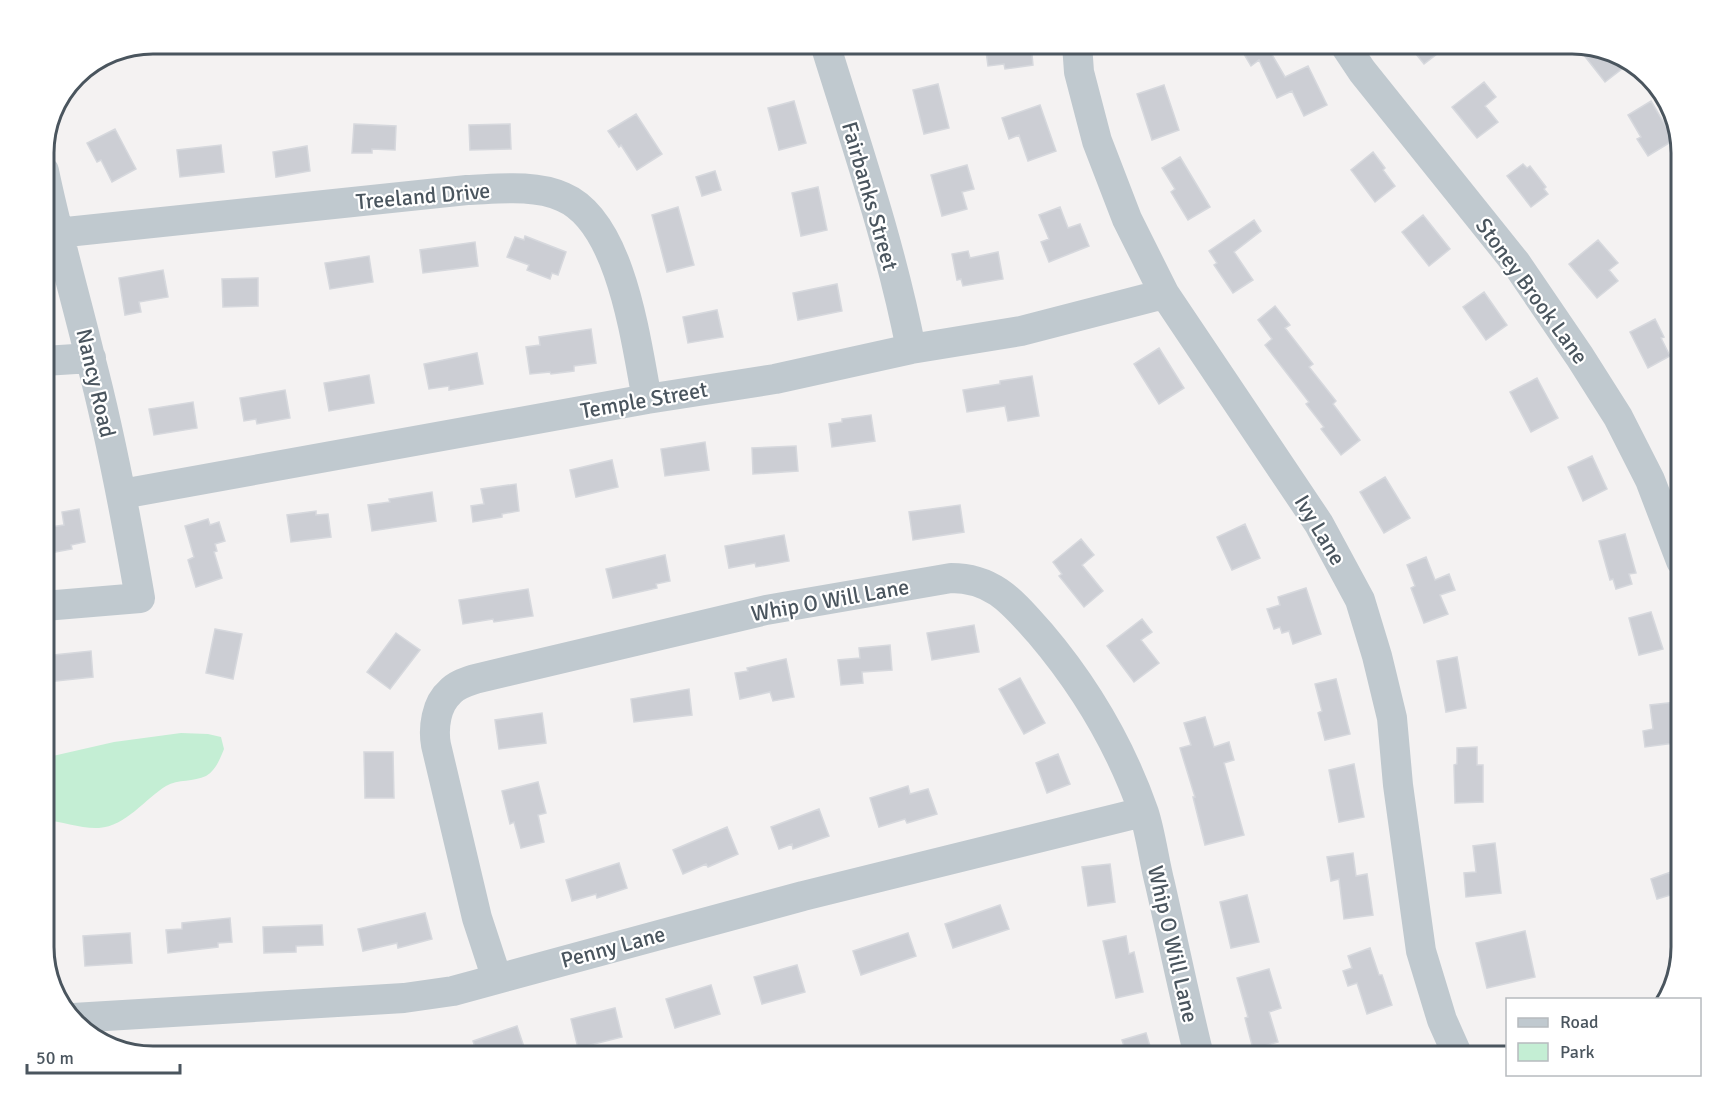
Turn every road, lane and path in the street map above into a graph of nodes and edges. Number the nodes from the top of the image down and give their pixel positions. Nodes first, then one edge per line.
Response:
1 (828, 54) edge
2 (1078, 54) edge
3 (1351, 54) edge
4 (54, 219) edge
5 (57, 233) junction
6 (1164, 294) junction
7 (911, 349) junction
8 (91, 358) junction
9 (54, 360) edge
10 (647, 399) junction
11 (122, 494) junction
12 (1671, 533) edge
13 (54, 605) edge
14 (1143, 812) junction
15 (497, 979) junction
16 (84, 1017) edge
17 (1197, 1046) edge
18 (1454, 1046) edge

1 - 7 street, Fairbanks Street
2 - 6 street, Ivy Lane
3 - 12 street, Stoney Brook Lane
4 - 5 street, Nancy Road
5 - 8 street, Nancy Road
5 - 10 street, Treeland Drive
6 - 7 street, Temple Street
6 - 18 street, Ivy Lane
7 - 10 street, Temple Street
8 - 9 street
8 - 11 street, Nancy Road
10 - 11 street, Temple Street
11 - 13 street, Nancy Road
14 - 15 street, Penny Lane
14 - 15 street, Whip O Will Lane
14 - 17 street, Whip O Will Lane
15 - 16 street, Penny Lane

